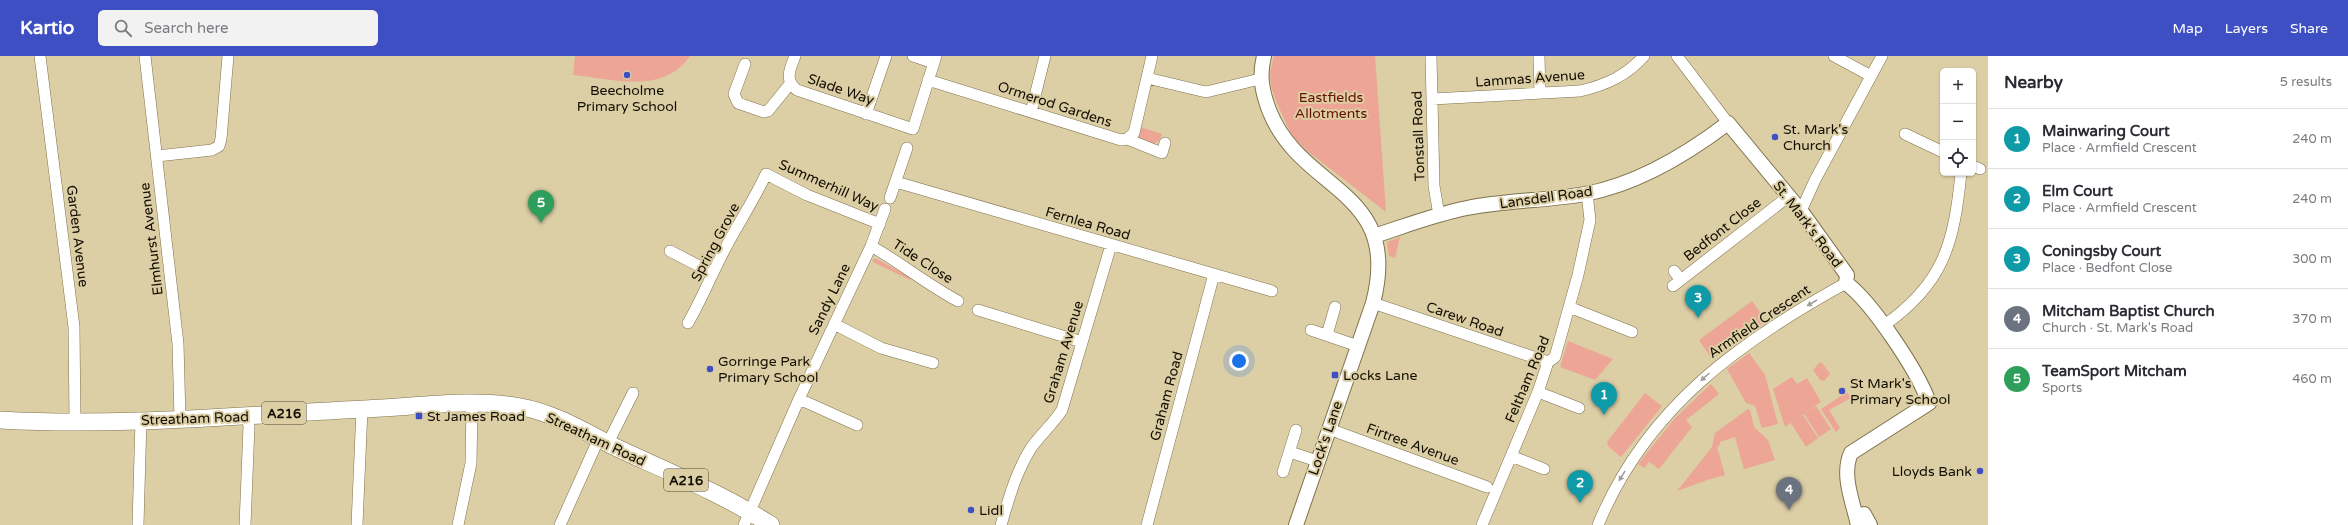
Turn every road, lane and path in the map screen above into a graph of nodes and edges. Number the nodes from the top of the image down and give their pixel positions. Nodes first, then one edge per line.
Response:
1 (40, 56) edge
2 (145, 56) edge
3 (228, 56) edge
4 (795, 56) edge
5 (886, 56) edge
6 (914, 56) edge
7 (1045, 56) edge
8 (1152, 56) edge
9 (1264, 56) edge
10 (1431, 56) edge
11 (1539, 56) edge
12 (1644, 56) edge
13 (1677, 56) edge
14 (1834, 56) edge
15 (1882, 56) edge
16 (935, 59) edge
17 (745, 64) dead end
18 (1871, 76) junction
19 (1147, 78) junction
20 (1260, 79) junction
21 (928, 80) junction
22 (790, 84) junction
23 (1540, 94) junction
24 (1432, 99) junction
25 (1031, 112) junction
26 (866, 114) junction
27 (1728, 123) junction
28 (1905, 134) dead end
29 (1127, 139) junction
30 (1165, 143) dead end
31 (907, 148) dead end
32 (1940, 151) edge
33 (157, 156) junction
34 (766, 174) joint
35 (1961, 176) edge
36 (896, 182) junction
37 (1587, 193) junction
38 (1789, 196) junction
39 (890, 198) dead end
40 (885, 209) dead end
41 (1801, 211) junction
42 (1439, 215) junction
43 (880, 224) junction
44 (1374, 236) junction
45 (1111, 245) junction
46 (871, 246) junction
47 (670, 251) dead end
48 (713, 273) junction
49 (1214, 274) junction
50 (1676, 279) dead end
51 (1846, 284) junction
52 (1272, 291) dead end
53 (958, 301) dead end
54 (1373, 303) junction
55 (1335, 307) dead end
56 (1569, 307) junction
57 (978, 310) dead end
58 (688, 323) dead end
59 (834, 324) junction
60 (1883, 326) junction
61 (1311, 330) dead end
62 (1632, 332) dead end
63 (1327, 335) junction
64 (1082, 342) junction
65 (1358, 346) junction
66 (1548, 362) junction
67 (933, 363) dead end
68 (1538, 392) junction
69 (633, 393) dead end
70 (799, 399) junction
71 (472, 404) junction
72 (1579, 408) dead end
73 (362, 409) junction
74 (247, 416) junction
75 (180, 419) junction
76 (0, 420) edge
77 (141, 420) junction
78 (75, 421) junction
79 (857, 425) dead end
80 (1329, 429) junction
81 (1296, 430) dead end
82 (603, 441) junction
83 (1290, 452) junction
84 (1511, 456) junction
85 (1317, 461) junction
86 (1544, 469) dead end
87 (1283, 472) dead end
88 (1488, 487) dead end
89 (747, 520) edge
90 (1865, 522) edge
91 (138, 525) edge
92 (245, 525) edge
93 (356, 525) edge
94 (458, 525) edge
95 (560, 525) edge
96 (771, 525) edge
97 (1001, 525) edge
98 (1147, 525) edge
99 (1296, 525) edge
100 (1482, 525) edge
101 (1598, 525) edge

1 - 78 street, Garden Avenue
2 - 33 street, Elmhurst Avenue
3 - 33 street
4 - 22 street, Slade Way
5 - 26 street
6 - 16 street
7 - 25 street
8 - 19 street
9 - 20 street
10 - 24 street, Tonstall Road
11 - 23 street
12 - 23 street, Lammas Avenue
13 - 27 street
14 - 18 street
15 - 18 street
16 - 21 street
17 - 22 street
18 - 41 street
19 - 20 street
19 - 29 street
20 - 44 street, Lock's Lane
21 - 25 street, Ormerod Gardens
21 - 26 street, Slade Way
22 - 26 street, Slade Way
23 - 24 street, Lammas Avenue
24 - 42 street, Tonstall Road
25 - 29 street, Ormerod Gardens
27 - 37 street, Lansdell Road
27 - 38 street, St. Mark's Road
28 - 32 street
29 - 30 street, Ormerod Gardens
31 - 36 street
33 - 75 street, Elmhurst Avenue
34 - 43 street, Summerhill Way
34 - 48 street, Spring Grove
35 - 60 street
36 - 39 street
36 - 45 street, Fernlea Road
37 - 42 street, Lansdell Road
37 - 56 street, Feltham Road
38 - 41 street, St. Mark's Road
38 - 50 street, Bedfont Close
40 - 43 street, Sandy Lane
41 - 51 street, St. Mark's Road
42 - 44 street, Lansdell Road
43 - 46 street, Sandy Lane
44 - 54 street, Lock's Lane
45 - 49 street, Fernlea Road
45 - 64 street, Graham Avenue
46 - 53 street, Tide Close
46 - 59 street, Sandy Lane
47 - 48 street
48 - 58 street, Spring Grove
49 - 52 street, Fernlea Road
49 - 98 street, Graham Road
51 - 60 street, St. Mark's Road
51 -> 101 street, Armfield Crescent
54 - 65 street, Lock's Lane
54 - 66 street, Carew Road
55 - 63 street
56 - 62 street
56 - 66 street, Feltham Road
57 - 64 street
59 - 67 street
59 - 70 street, Sandy Lane
60 - 90 street, St. Mark's Road
61 - 63 street
63 - 65 street
64 - 97 street, Graham Avenue
65 - 80 street, Lock's Lane
66 - 68 street, Feltham Road
68 - 72 street
68 - 84 street, Feltham Road
69 - 82 street
70 - 79 street
70 - 89 street, Sandy Lane
71 - 73 main road, Streatham Road / A216
71 - 82 main road, Streatham Road / A216
71 - 94 street
73 - 74 main road, Streatham Road / A216
73 - 93 street
74 - 75 main road, Streatham Road / A216
74 - 92 street
75 - 77 main road, Streatham Road / A216
76 - 78 main road, Streatham Road / A216
77 - 78 main road, Streatham Road / A216
77 - 91 street
80 - 85 street, Lock's Lane
80 - 88 street, Firtree Avenue
81 - 83 street
82 - 89 main road, Streatham Road / A216
82 - 95 street
83 - 85 street
83 - 87 street
84 - 86 street
84 - 100 street, Feltham Road
85 - 99 street, Lock's Lane
89 - 96 main road, Streatham Road / A216

